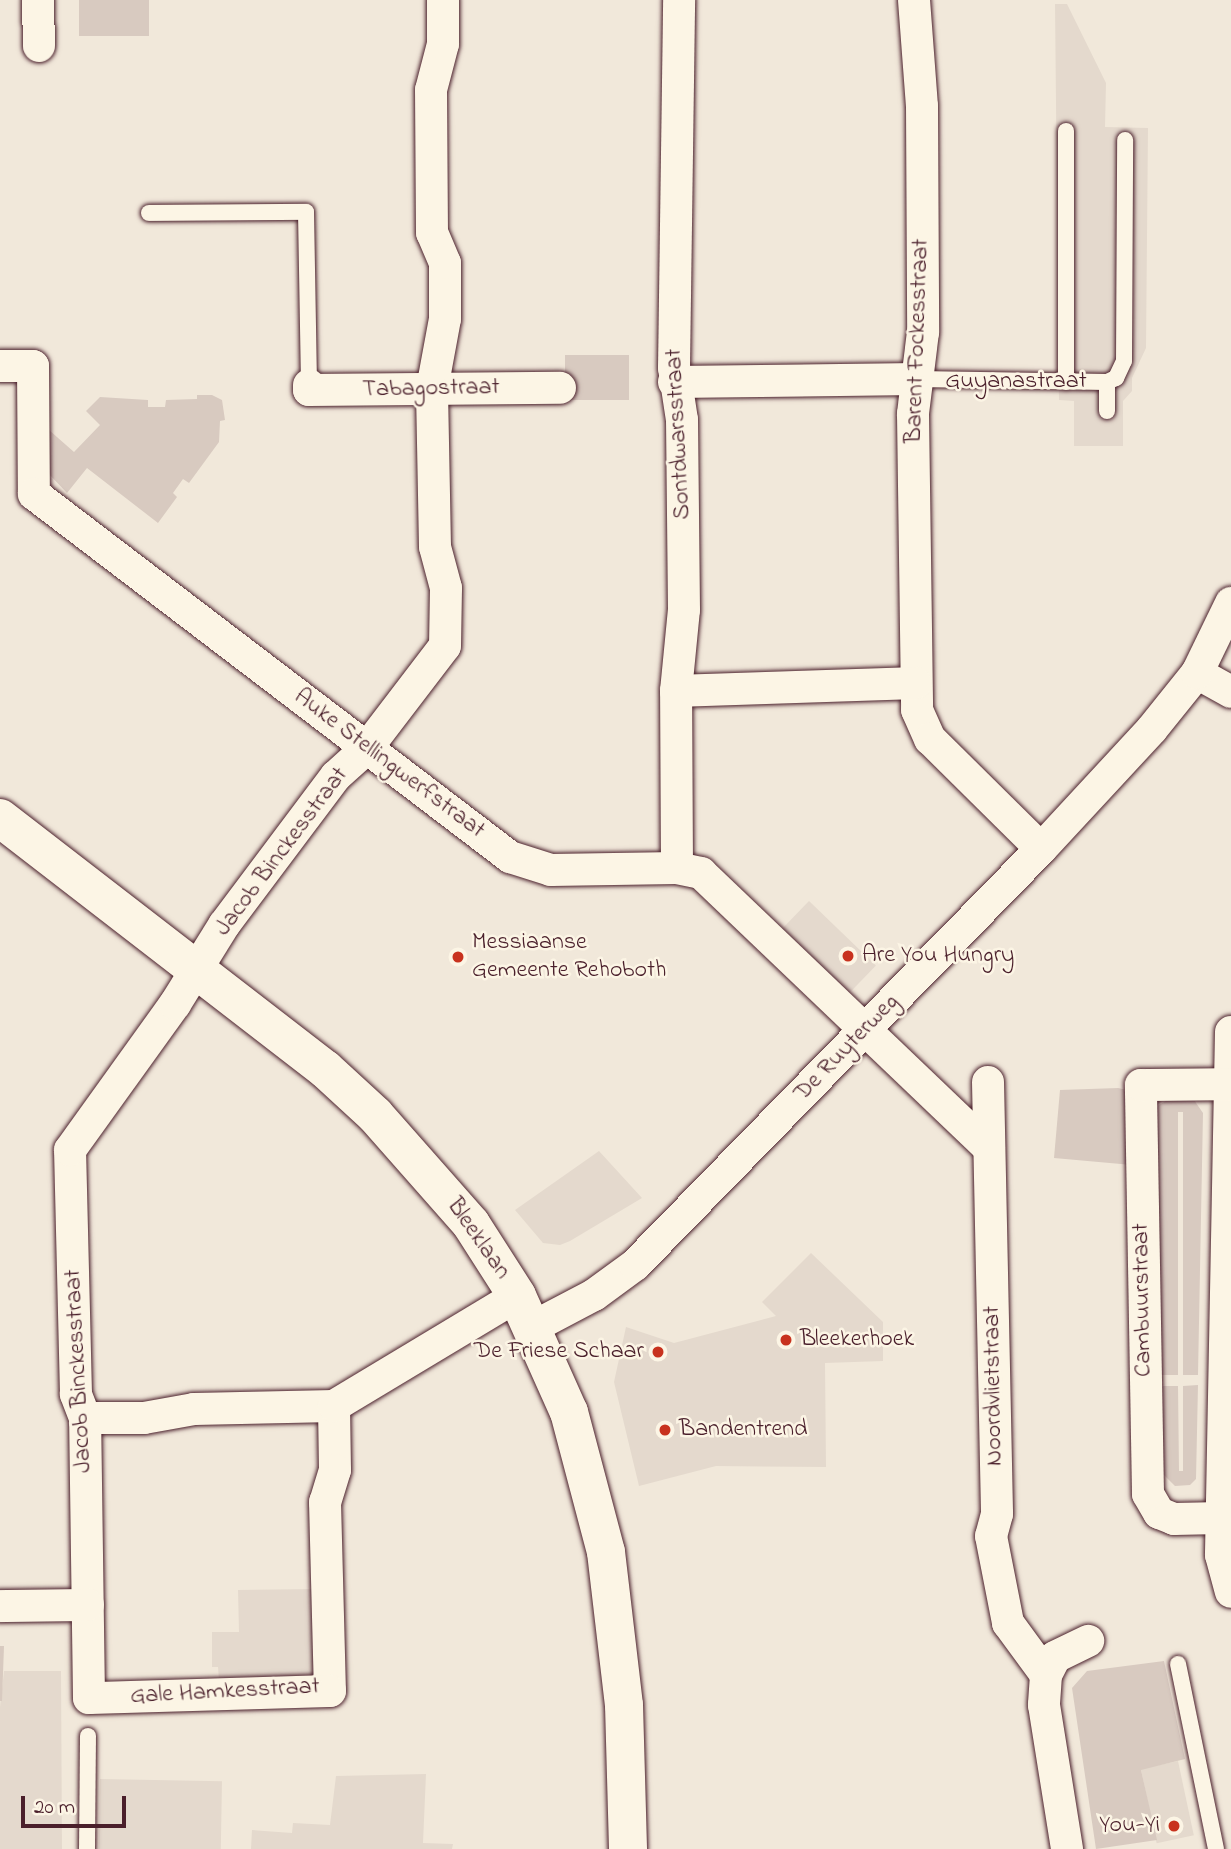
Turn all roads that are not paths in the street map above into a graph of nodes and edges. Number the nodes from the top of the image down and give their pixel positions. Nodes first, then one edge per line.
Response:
1 (38, 0) edge
2 (443, 0) edge
3 (679, 0) edge
4 (914, 0) edge
5 (38, 46) dead end
6 (1066, 131) dead end
7 (1125, 140) dead end
8 (149, 213) dead end
9 (0, 366) edge
10 (917, 379) junction
11 (674, 382) junction
12 (1066, 382) junction
13 (1107, 382) junction
14 (309, 385) joint
15 (560, 388) dead end
16 (432, 389) junction
17 (1107, 411) dead end
18 (1231, 603) edge
19 (1197, 673) junction
20 (916, 683) junction
21 (676, 691) junction
22 (1231, 692) edge
23 (367, 748) junction
24 (0, 818) edge
25 (1041, 849) junction
26 (677, 868) junction
27 (196, 970) junction
28 (865, 1030) junction
29 (1231, 1032) edge
30 (988, 1082) dead end
31 (1230, 1084) edge
32 (989, 1148) junction
33 (525, 1312) junction
34 (1228, 1373) edge
35 (334, 1406) junction
36 (85, 1418) junction
37 (1221, 1518) junction
38 (1231, 1592) edge
39 (88, 1605) junction
40 (0, 1606) edge
41 (1088, 1641) dead end
42 (1178, 1664) dead end
43 (1046, 1675) junction
44 (89, 1698) joint
45 (88, 1736) dead end
46 (87, 1849) edge
47 (628, 1849) edge
48 (1066, 1849) edge
49 (1216, 1849) edge

1 - 5 street
2 - 16 street, Jacob Binckesstraat
3 - 11 street, Sontdwarsstraat
4 - 10 street, Barent Fockesstraat
6 - 12 lane
7 - 13 lane, Guyanastraat
8 - 14 lane
9 - 23 street, Auke Stellingwerfstraat
10 - 11 street, Guyanastraat
10 - 12 lane, Guyanastraat
10 - 20 street, Barent Fockesstraat
11 - 21 street, Sontdwarsstraat
12 - 13 lane, Guyanastraat
13 - 17 lane
14 - 16 street, Tabagostraat
15 - 16 street, Tabagostraat
16 - 23 street, Jacob Binckesstraat
18 - 19 street, De Ruyterweg
19 - 22 street
19 - 25 street, De Ruyterweg
20 - 21 street
20 - 25 street, Barent Fockesstraat
21 - 26 street, Sontdwarsstraat
23 - 26 street, Auke Stellingwerfstraat
23 - 27 street, Jacob Binckesstraat
24 - 27 street, Bleeklaan
25 - 28 street, De Ruyterweg
26 - 28 street, Auke Stellingwerfstraat
27 - 33 street, Bleeklaan
27 - 36 street, Jacob Binckesstraat
28 - 32 street, Auke Stellingwerfstraat
28 - 33 street, De Ruyterweg
29 - 31 street
30 - 32 street, Noordvlietstraat
31 - 34 street
31 - 37 street, Cambuurstraat
32 - 43 street, Noordvlietstraat
33 - 35 street, De Ruyterweg
33 - 47 street, Bleeklaan
34 - 37 street
35 - 36 street
35 - 44 street, Gale Hamkesstraat
36 - 39 street, Jacob Binckesstraat
37 - 38 street
39 - 40 street
39 - 44 street, Jacob Binckesstraat
41 - 43 street
42 - 49 lane
43 - 48 street
45 - 46 lane

